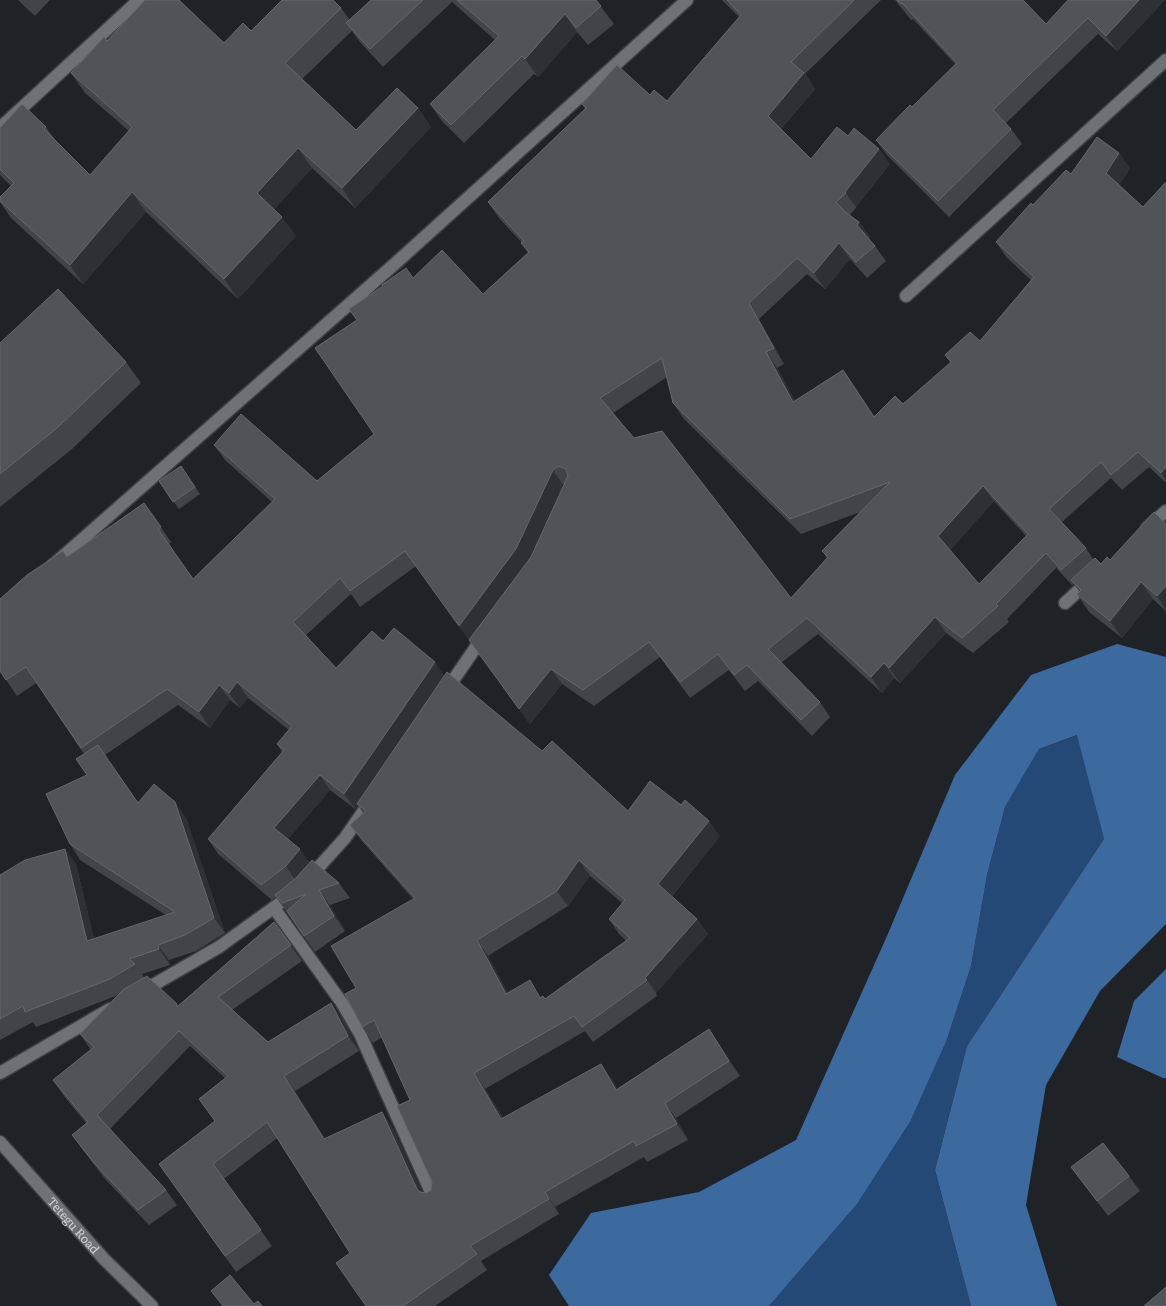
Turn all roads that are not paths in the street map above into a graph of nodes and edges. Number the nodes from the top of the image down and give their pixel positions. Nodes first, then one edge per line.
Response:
1 (139, 0) edge
2 (687, 0) edge
3 (1166, 60) edge
4 (0, 128) edge
5 (906, 296) dead end
6 (1166, 511) edge
7 (1137, 538) edge
8 (1101, 570) edge
9 (44, 574) edge
10 (1065, 602) dead end
11 (492, 624) edge
12 (436, 706) edge
13 (379, 788) edge
14 (274, 908) junction
15 (0, 1073) edge
16 (0, 1142) edge
17 (435, 1201) edge
18 (152, 1306) edge

1 - 4 street
2 - 9 street
3 - 5 street
6 - 7 street
8 - 10 street
11 - 12 street
13 - 14 street
14 - 15 street
14 - 17 street
16 - 18 street, Tetegu Road

